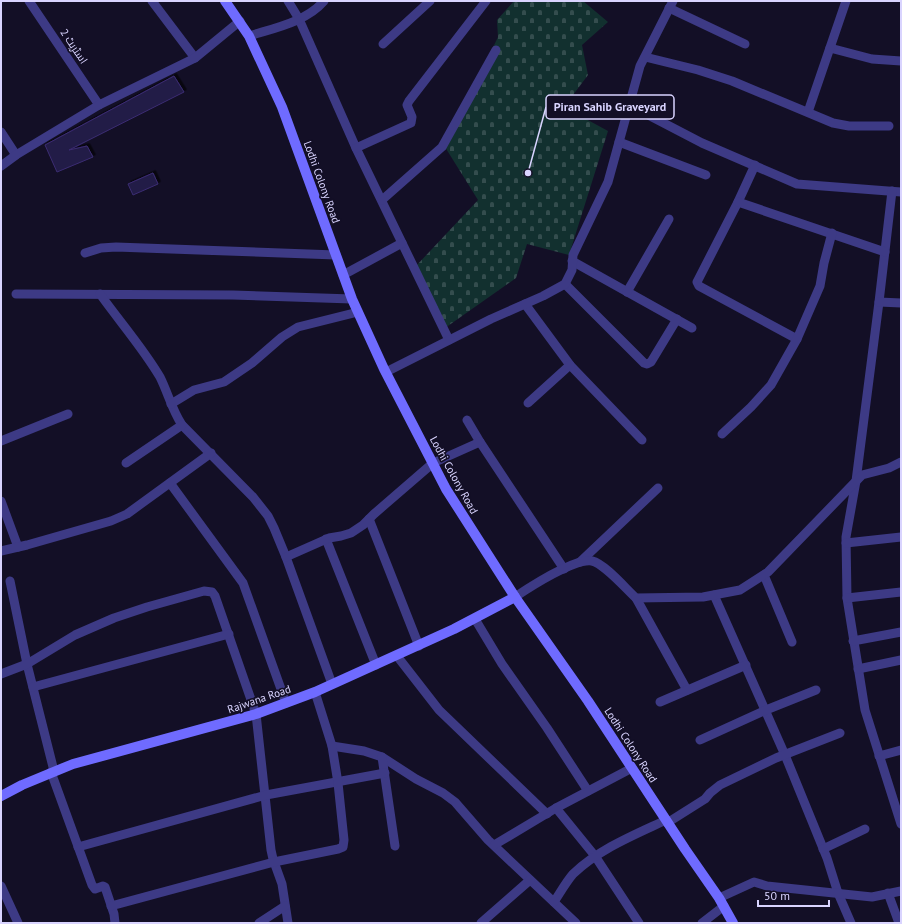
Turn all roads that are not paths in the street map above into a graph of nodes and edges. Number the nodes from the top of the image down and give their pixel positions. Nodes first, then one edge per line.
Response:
1 (29, 1) edge
2 (152, 1) edge
3 (225, 1) edge
4 (288, 1) edge
5 (324, 1) edge
6 (430, 1) edge
7 (486, 1) edge
8 (846, 1) edge
9 (671, 5) edge
10 (299, 19) junction
11 (240, 21) junction
12 (249, 36) junction
13 (383, 44) dead end
14 (745, 44) dead end
15 (830, 48) junction
16 (496, 50) dead end
17 (644, 57) junction
18 (195, 58) junction
19 (901, 61) edge
20 (99, 105) junction
21 (629, 106) junction
22 (808, 112) junction
23 (889, 126) dead end
24 (1, 132) edge
25 (619, 142) junction
26 (356, 148) junction
27 (16, 155) junction
28 (755, 165) junction
29 (1, 166) edge
30 (706, 175) dead end
31 (896, 191) edge
32 (382, 200) junction
33 (738, 202) junction
34 (668, 219) dead end
35 (832, 233) junction
36 (402, 243) junction
37 (885, 252) junction
38 (85, 253) dead end
39 (336, 255) junction
40 (572, 261) junction
41 (343, 275) junction
42 (565, 284) junction
43 (628, 292) junction
44 (16, 294) dead end
45 (100, 294) junction
46 (352, 299) junction
47 (879, 302) junction
48 (901, 303) edge
49 (525, 304) junction
50 (358, 312) junction
51 (677, 319) junction
52 (692, 328) dead end
53 (797, 339) junction
54 (449, 340) junction
55 (570, 365) junction
56 (386, 372) junction
57 (528, 403) dead end
58 (171, 404) junction
59 (68, 414) dead end
60 (467, 420) dead end
61 (182, 425) junction
62 (722, 434) dead end
63 (642, 440) dead end
64 (1, 441) edge
65 (480, 442) junction
66 (211, 453) junction
67 (901, 462) edge
68 (126, 463) dead end
69 (433, 463) junction
70 (856, 481) junction
71 (170, 483) junction
72 (658, 488) dead end
73 (1, 501) edge
74 (369, 519) junction
75 (901, 538) edge
76 (326, 539) junction
77 (846, 543) junction
78 (18, 547) junction
79 (1, 551) edge
80 (286, 557) junction
81 (580, 562) junction
82 (564, 569) junction
83 (764, 575) junction
84 (10, 581) dead end
85 (901, 592) edge
86 (714, 595) junction
87 (515, 597) junction
88 (636, 598) junction
89 (847, 598) junction
90 (475, 619) junction
91 (901, 632) edge
92 (229, 634) junction
93 (853, 641) junction
94 (792, 642) dead end
95 (419, 646) junction
96 (397, 656) junction
97 (901, 660) edge
98 (27, 664) junction
99 (376, 665) junction
100 (746, 666) junction
101 (858, 669) junction
102 (1, 674) edge
103 (332, 684) junction
104 (33, 687) junction
105 (687, 690) junction
106 (816, 690) dead end
107 (315, 692) junction
108 (660, 702) dead end
109 (286, 703) junction
110 (766, 710) junction
111 (256, 714) junction
112 (840, 733) dead end
113 (700, 740) dead end
114 (332, 746) junction
115 (901, 750) edge
116 (786, 755) junction
117 (879, 756) junction
118 (382, 757) junction
119 (632, 768) junction
120 (52, 771) junction
121 (385, 773) junction
122 (338, 783) junction
123 (588, 791) junction
124 (266, 795) junction
125 (1, 796) edge
126 (556, 808) junction
127 (547, 814) junction
128 (667, 821) junction
129 (901, 824) edge
130 (865, 829) dead end
131 (494, 845) junction
132 (78, 846) junction
133 (395, 846) dead end
134 (823, 849) junction
135 (595, 856) junction
136 (274, 862) junction
137 (530, 880) junction
138 (1, 886) edge
139 (901, 891) edge
140 (838, 893) junction
141 (888, 893) junction
142 (554, 902) junction
143 (722, 902) junction
144 (111, 906) junction
145 (285, 906) junction
146 (571, 921) edge
147 (897, 922) edge
148 (18, 923) edge
149 (115, 923) edge
150 (259, 923) edge
151 (288, 923) edge
152 (481, 923) edge
153 (639, 923) edge
154 (702, 923) edge
155 (734, 923) edge
156 (850, 923) edge

1 - 20 street, اسٹریٹ 2
2 - 18 street
3 - 11 main road, Lodhi Colony Road
4 - 10 street
5 - 10 street
6 - 13 street
7 - 26 street
8 - 15 street
9 - 14 street
9 - 17 street
10 - 12 street
10 - 26 street
11 - 12 main road, Lodhi Colony Road
11 - 18 street
12 - 39 main road, Lodhi Colony Road
15 - 19 street
15 - 22 street
16 - 32 street
17 - 21 street
17 - 22 street
18 - 20 street
20 - 27 street
21 - 25 street
21 - 28 street
22 - 23 street
24 - 27 street
25 - 30 street
25 - 40 street
26 - 32 street
27 - 29 street
28 - 31 street
28 - 33 street
31 - 37 street
32 - 36 street
33 - 35 street
33 - 53 street
34 - 43 street
35 - 37 street
35 - 53 street
36 - 41 street
36 - 54 street
37 - 47 street
38 - 39 street
39 - 41 main road, Lodhi Colony Road
40 - 42 street
40 - 43 street
41 - 46 main road, Lodhi Colony Road
42 - 49 street
42 - 51 street
43 - 51 street
44 - 45 street
45 - 46 street
45 - 58 street
46 - 50 main road, Lodhi Colony Road
47 - 48 street
47 - 70 street
49 - 54 street
49 - 55 street
50 - 56 main road, Lodhi Colony Road
50 - 58 street
51 - 52 street
53 - 62 street
54 - 56 street
55 - 57 street
55 - 63 street
56 - 69 main road, Lodhi Colony Road
58 - 61 street
59 - 64 street
60 - 65 street
61 - 66 street
61 - 68 street
65 - 69 street
65 - 82 street
66 - 71 street
66 - 80 street
67 - 70 street
69 - 74 street
69 - 87 main road, Lodhi Colony Road
70 - 77 street
70 - 83 street
71 - 78 street
71 - 109 street
72 - 81 street
73 - 78 street
74 - 76 street
74 - 95 street
75 - 77 street
76 - 80 street
76 - 99 street
77 - 89 street
78 - 79 street
80 - 103 street
81 - 82 street
81 - 88 street
82 - 87 street
83 - 86 street
83 - 94 street
84 - 98 street
85 - 89 street
86 - 88 street
86 - 100 street
87 - 90 main road, Rajwana Road
87 - 119 main road, Lodhi Colony Road
88 - 105 street
89 - 93 street
90 - 95 main road, Rajwana Road
90 - 123 street
91 - 93 street
92 - 98 street
92 - 104 street
92 - 111 street
93 - 101 street
95 - 96 main road, Rajwana Road
96 - 99 main road, Rajwana Road
96 - 127 street
97 - 101 street
98 - 102 street
98 - 104 street
99 - 103 main road, Rajwana Road
100 - 105 street
100 - 110 street
101 - 117 street
103 - 107 main road, Rajwana Road
104 - 120 street
105 - 108 street
106 - 110 street
107 - 109 main road, Rajwana Road
107 - 114 street
109 - 111 main road, Rajwana Road
110 - 113 street
110 - 116 street
111 - 120 main road, Rajwana Road
111 - 124 street
112 - 116 street
114 - 118 street
114 - 122 street
115 - 117 street
116 - 128 street
116 - 134 street
117 - 129 street
118 - 121 street
118 - 131 street
119 - 123 street
119 - 128 main road, Lodhi Colony Road
120 - 125 main road, Rajwana Road
120 - 132 street
121 - 122 street
121 - 133 street
122 - 124 street
122 - 136 street
123 - 126 street
124 - 132 street
124 - 136 street
126 - 127 street
126 - 135 street
127 - 131 street
128 - 135 street
128 - 143 main road, Lodhi Colony Road
130 - 134 street
131 - 137 street
132 - 144 street
134 - 140 street
135 - 142 street
135 - 153 street
136 - 144 street
136 - 145 street
137 - 142 street
137 - 152 street
138 - 148 street
139 - 141 street
140 - 141 street
140 - 143 street
140 - 156 street
141 - 147 street
142 - 146 street
143 - 154 street
143 - 155 main road, Lodhi Colony Road
144 - 149 street
145 - 150 street
145 - 151 street

